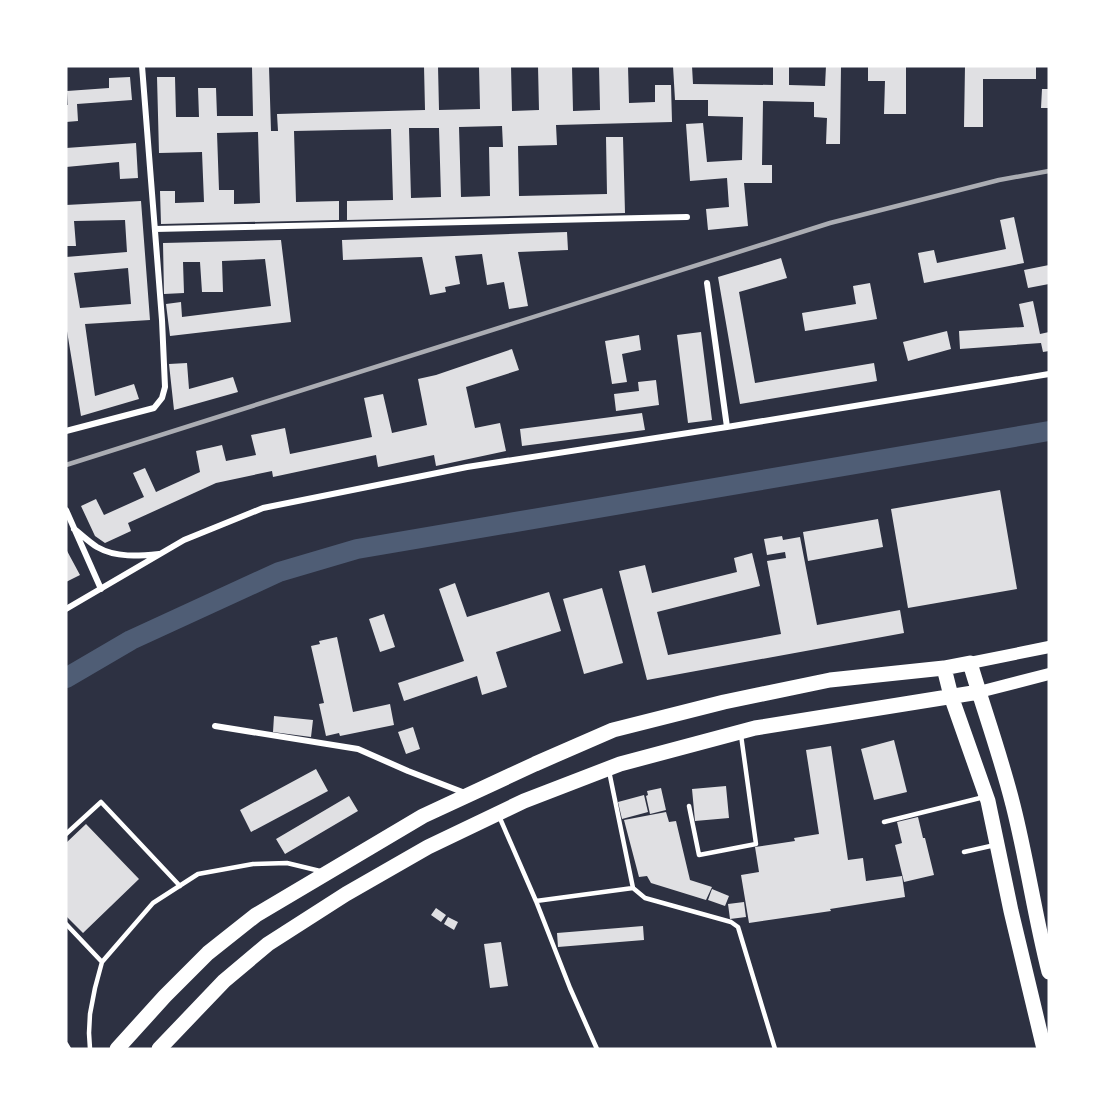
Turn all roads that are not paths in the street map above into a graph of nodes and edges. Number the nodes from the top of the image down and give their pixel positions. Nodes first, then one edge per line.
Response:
1 (142, 66) edge
2 (687, 217) dead end
3 (155, 229) junction
4 (707, 283) dead end
5 (1049, 374) edge
6 (727, 427) junction
7 (66, 431) edge
8 (66, 510) edge
9 (74, 529) junction
10 (161, 554) junction
11 (101, 589) junction
12 (66, 609) edge
13 (1049, 647) edge
14 (970, 663) junction
15 (944, 668) junction
16 (1049, 674) edge
17 (979, 692) junction
18 (951, 696) junction
19 (215, 726) dead end
20 (741, 732) junction
21 (608, 769) junction
22 (469, 794) junction
23 (987, 796) junction
24 (689, 806) dead end
25 (498, 813) junction
26 (884, 822) dead end
27 (66, 834) edge
28 (997, 844) junction
29 (964, 852) dead end
30 (325, 873) junction
31 (180, 886) junction
32 (633, 888) junction
33 (536, 901) junction
34 (66, 924) edge
35 (102, 962) junction
36 (1049, 972) edge
37 (66, 1044) edge
38 (69, 1049) edge
39 (90, 1049) edge
40 (117, 1049) edge
41 (159, 1049) edge
42 (597, 1049) edge
43 (775, 1049) edge
44 (1044, 1049) edge

1 - 3 street
2 - 3 street
3 - 7 street
4 - 6 street
5 - 6 street
6 - 10 street
8 - 9 street
9 - 10 street
9 - 11 street
10 - 11 street
11 - 12 street
13 - 14 main road
14 - 15 main road
14 - 17 main road
15 - 18 main road
15 - 22 main road
16 - 17 main road
17 - 18 main road
17 - 36 main road
18 - 20 main road
18 - 23 main road
19 - 22 street
20 - 21 main road
20 - 24 lane
21 - 25 main road
21 - 32 lane
22 - 30 main road
23 - 26 lane
23 - 28 main road
25 - 33 lane
25 - 41 main road
27 - 31 lane
28 - 29 lane
28 - 44 main road
30 - 31 lane
30 - 40 main road
31 - 35 lane
32 - 33 lane
32 - 43 lane
33 - 42 lane
34 - 35 lane
35 - 39 lane
37 - 38 lane

